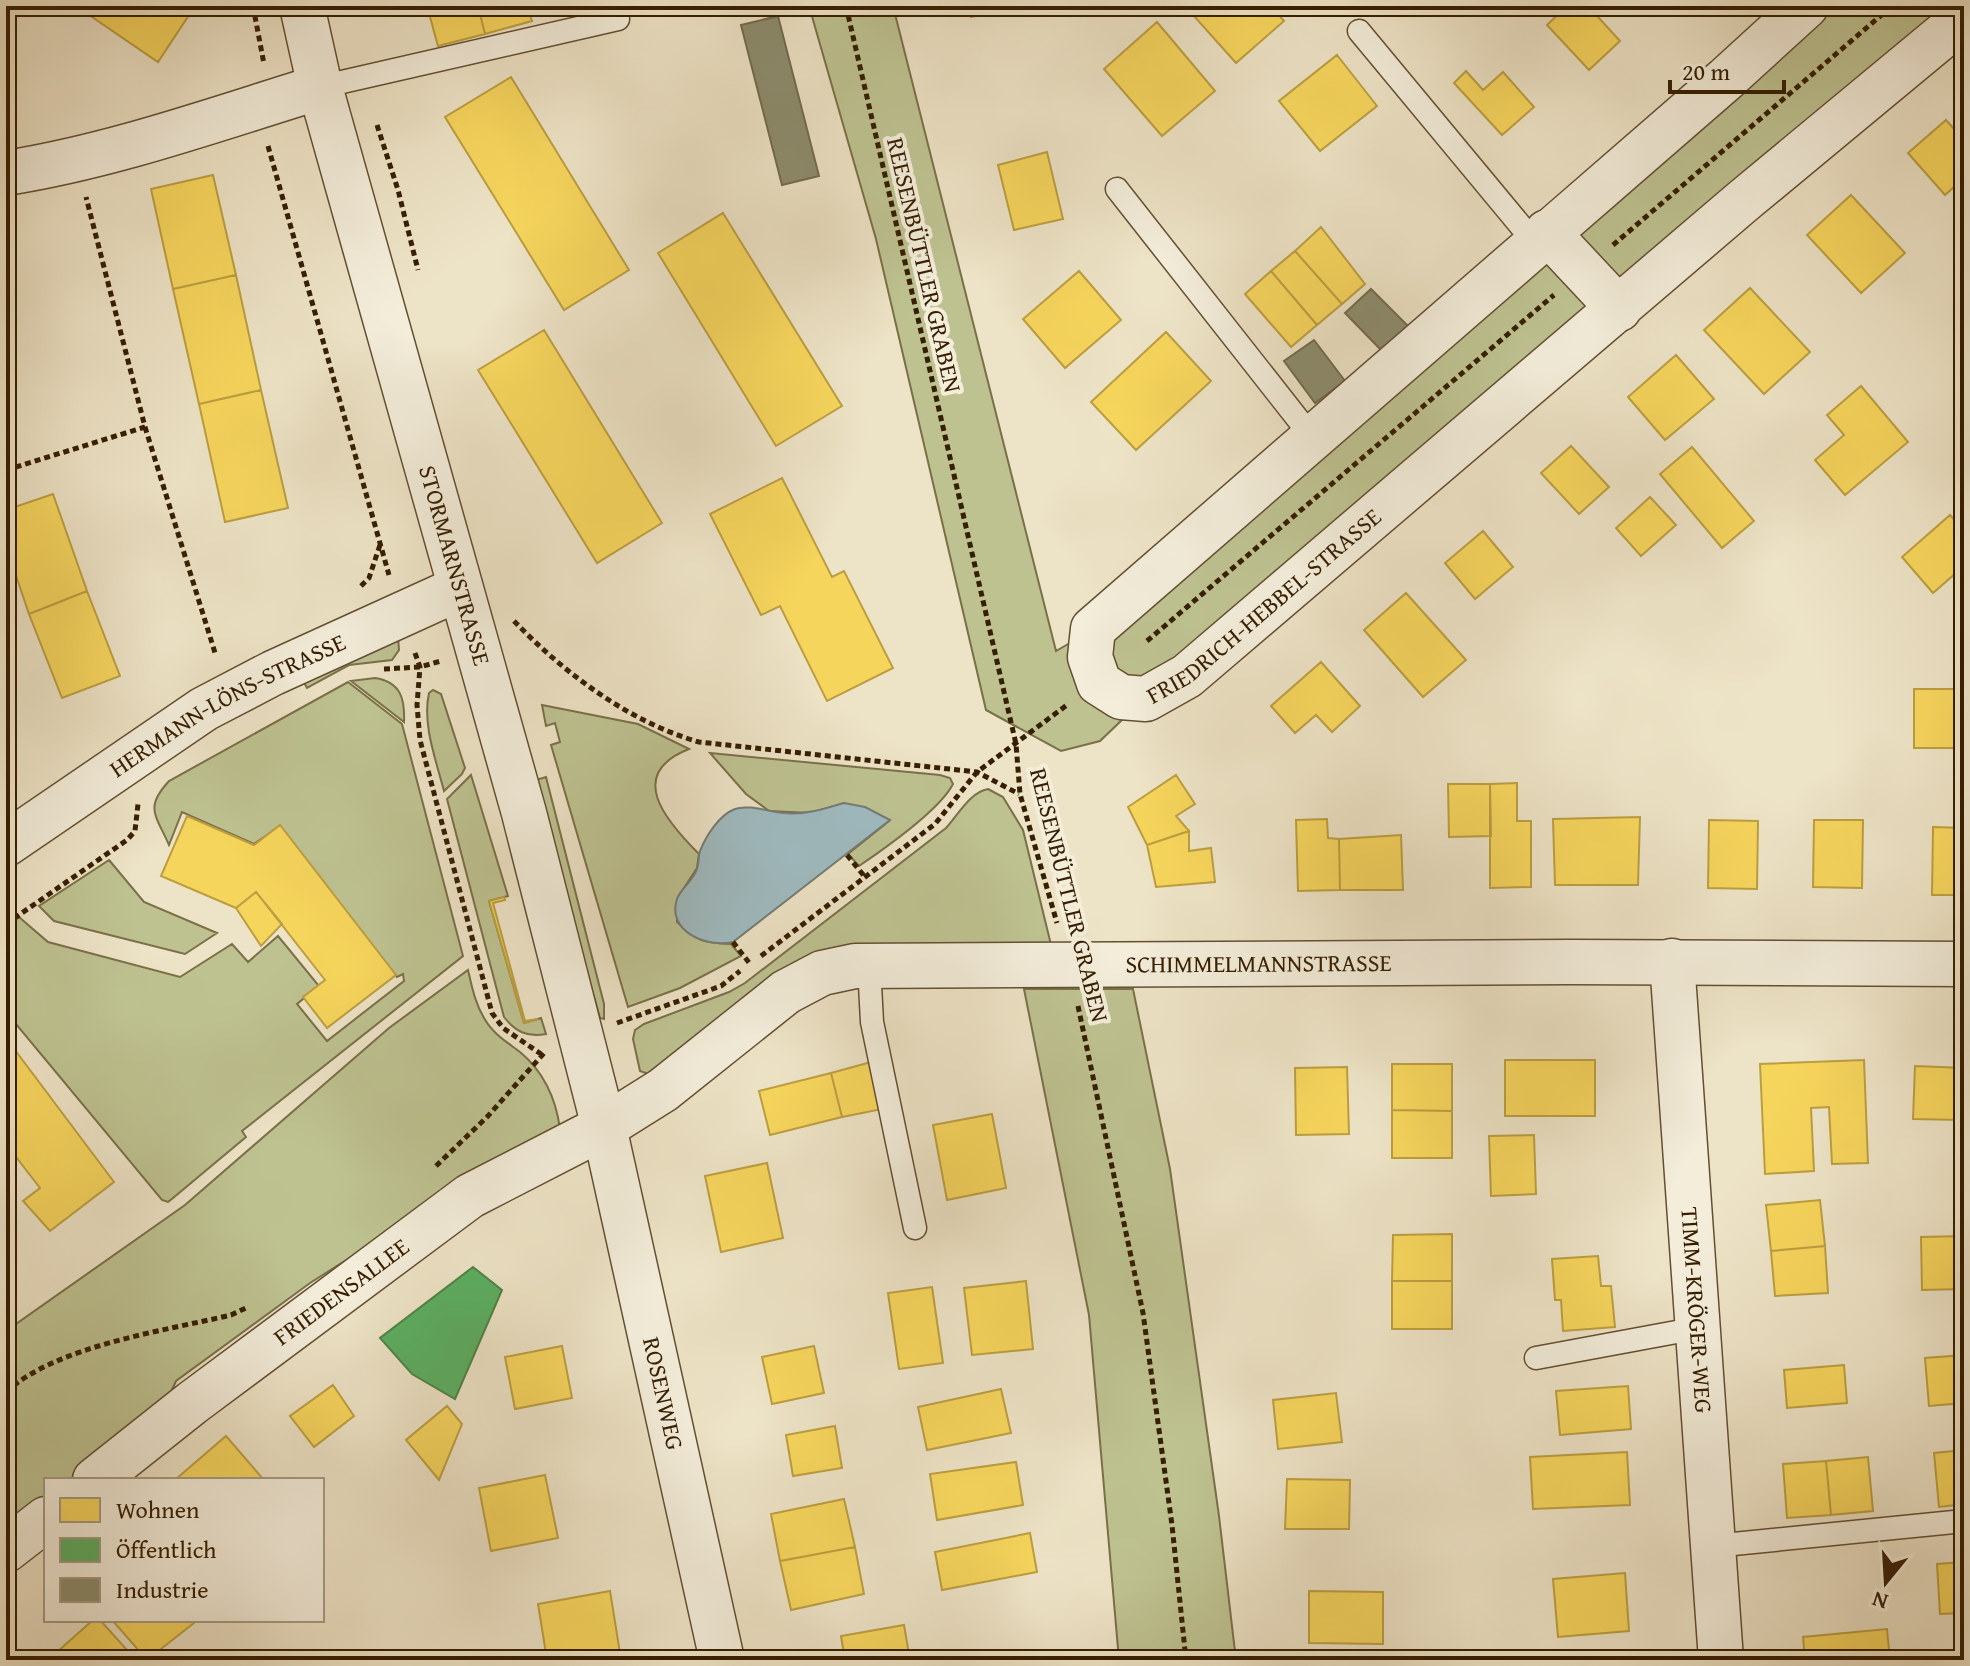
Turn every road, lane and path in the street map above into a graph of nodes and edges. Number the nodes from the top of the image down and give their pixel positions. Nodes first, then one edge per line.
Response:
1 (253, 6) edge
2 (302, 6) edge
3 (846, 6) edge
4 (1806, 6) edge
5 (1892, 6) edge
6 (1964, 18) edge
7 (618, 19) dead end
8 (1359, 31) dead end
9 (338, 83) junction
10 (265, 104) junction
11 (76, 160) junction
12 (6, 173) edge
13 (1117, 189) dead end
14 (1541, 237) junction
15 (1583, 270) junction
16 (421, 282) dead end
17 (1619, 309) junction
18 (145, 427) junction
19 (1312, 437) junction
20 (6, 470) edge
21 (460, 588) junction
22 (509, 613) dead end
23 (402, 614) junction
24 (1146, 642) dead end
25 (218, 664) dead end
26 (420, 667) junction
27 (381, 669) dead end
28 (1099, 683) junction
29 (1016, 744) junction
30 (977, 772) junction
31 (1020, 794) junction
32 (138, 800) dead end
33 (6, 844) edge
34 (847, 855) dead end
35 (865, 877) junction
36 (6, 924) edge
37 (733, 942) dead end
38 (1672, 961) junction
39 (750, 964) junction
40 (1069, 964) junction
41 (1964, 964) edge
42 (869, 966) junction
43 (581, 1036) junction
44 (541, 1054) junction
45 (604, 1127) junction
46 (425, 1175) dead end
47 (915, 1228) dead end
48 (252, 1305) dead end
49 (1698, 1328) junction
50 (1536, 1358) dead end
51 (6, 1392) edge
52 (98, 1478) edge
53 (44, 1521) edge
54 (1964, 1521) edge
55 (1713, 1546) junction
56 (6, 1550) edge
57 (722, 1660) edge
58 (1186, 1660) edge
59 (1721, 1660) edge

1 - 10 path
2 - 9 street, STORMARNSTRASSE
3 - 29 path, REESENBÜTTLER GRABEN
4 - 14 street
5 - 15 path
6 - 17 street, FRIEDRICH-HEBBEL-STRASSE
7 - 9 lane
8 - 14 lane
9 - 10 street
9 - 16 path
9 - 21 street, STORMARNSTRASSE
10 - 11 street
10 - 23 path
11 - 12 street
11 - 18 path
13 - 19 lane
14 - 15 street
14 - 19 street
15 - 17 street
15 - 24 path
17 - 28 street, FRIEDRICH-HEBBEL-STRASSE
18 - 20 path
18 - 25 path
19 - 28 street
21 - 23 street, HERMANN-LÖNS-STRASSE
21 - 43 street, STORMARNSTRASSE
22 - 30 path
23 - 26 path
23 - 33 street, HERMANN-LÖNS-STRASSE
26 - 27 path
26 - 44 path
28 - 29 path
29 - 30 path
29 - 31 path, REESENBÜTTLER GRABEN
30 - 31 path
30 - 35 path
31 - 40 path, REESENBÜTTLER GRABEN
32 - 36 path
34 - 35 path
35 - 39 path
37 - 39 path
38 - 40 street, SCHIMMELMANNSTRASSE
38 - 41 street, SCHIMMELMANNSTRASSE
38 - 49 street, TIMM-KRÖGER-WEG
39 - 43 path
40 - 42 street, SCHIMMELMANNSTRASSE
40 - 58 path, REESENBÜTTLER GRABEN
42 - 45 street, SCHIMMELMANNSTRASSE
42 - 47 lane
43 - 44 path
43 - 45 street, STORMARNSTRASSE
44 - 46 path
45 - 52 street, FRIEDENSALLEE
45 - 57 street, ROSENWEG
48 - 51 path
49 - 50 lane
49 - 55 street, TIMM-KRÖGER-WEG
53 - 56 street
54 - 55 lane
55 - 59 street, TIMM-KRÖGER-WEG

